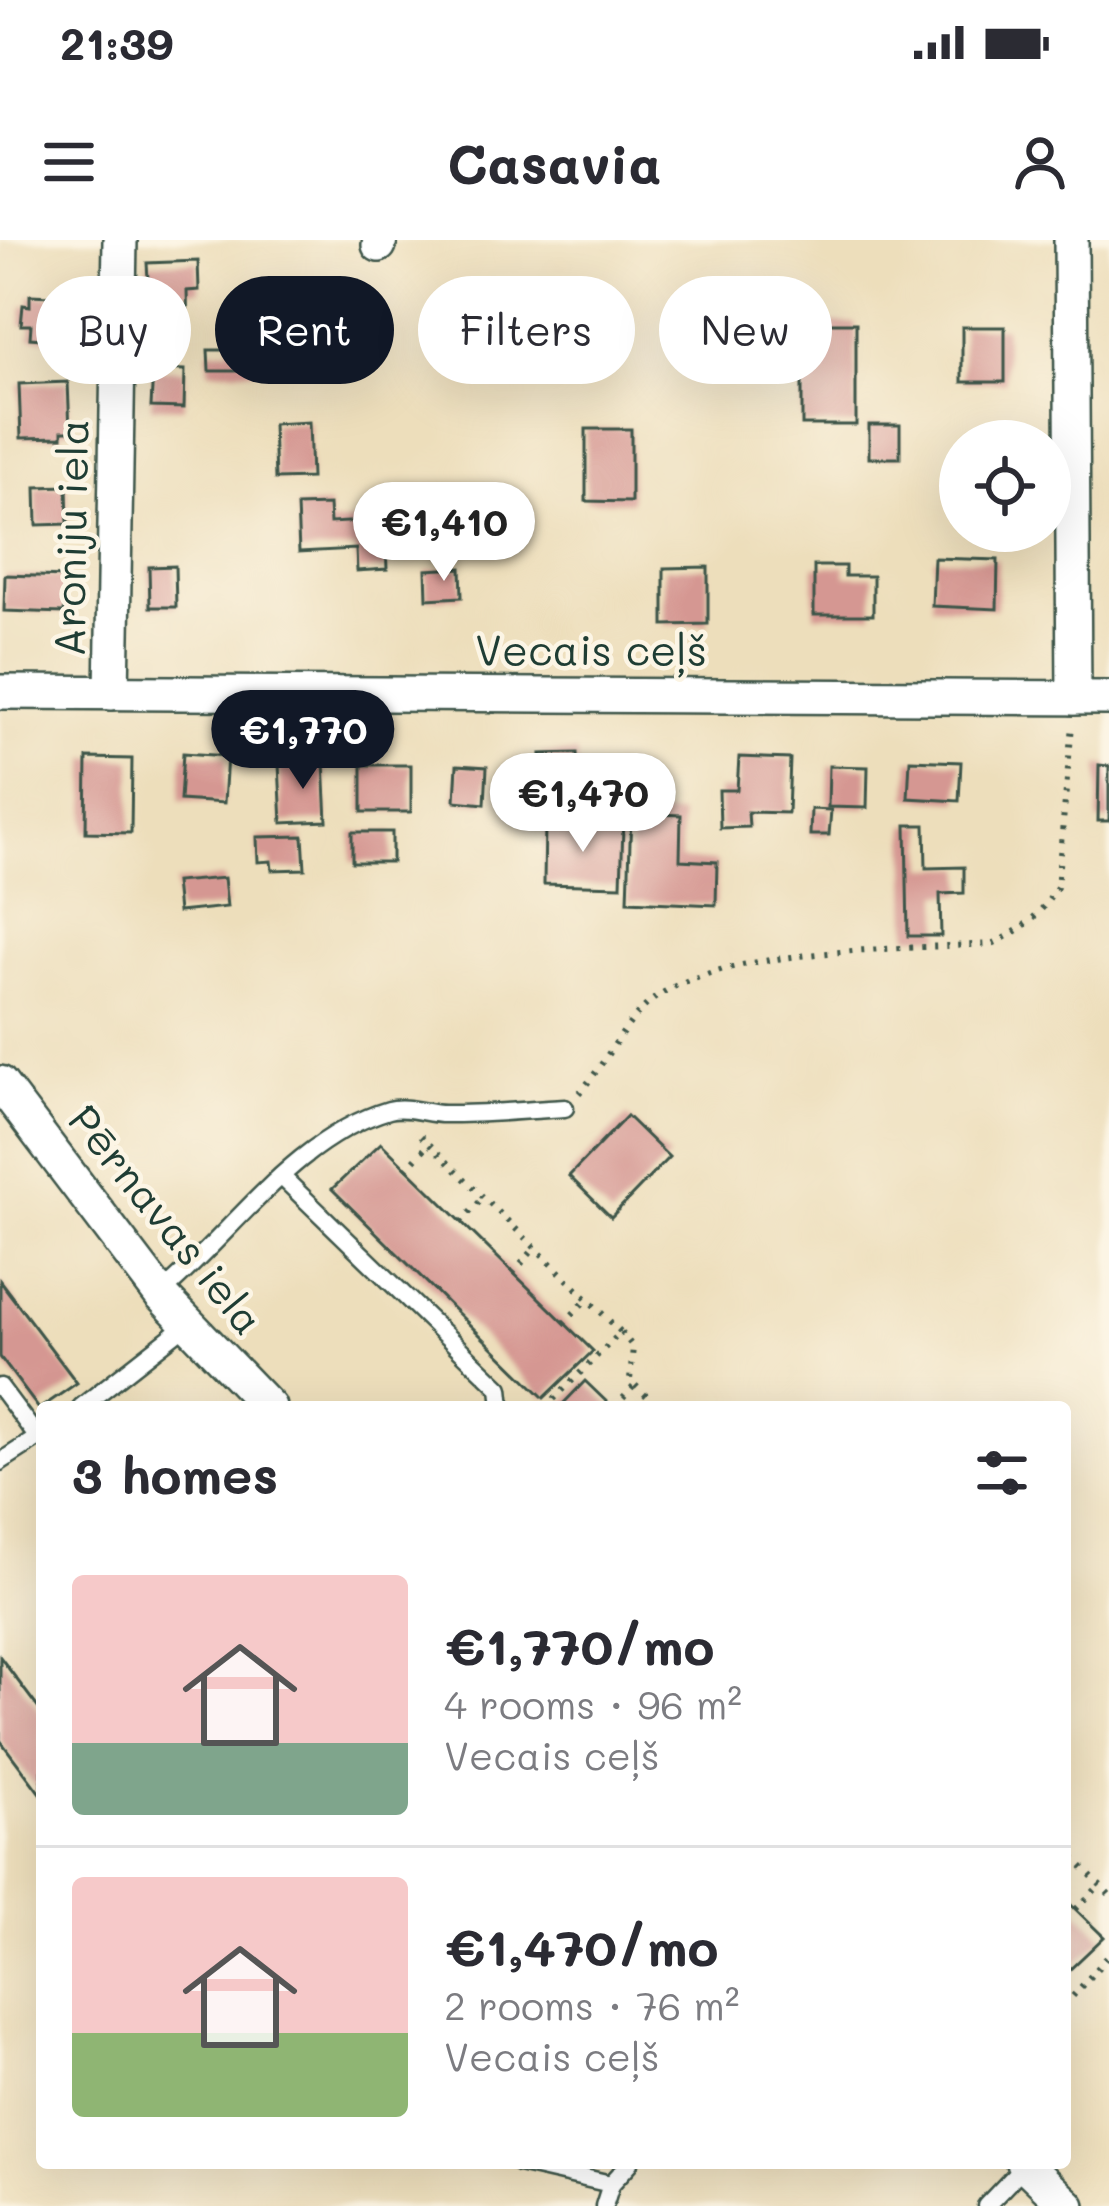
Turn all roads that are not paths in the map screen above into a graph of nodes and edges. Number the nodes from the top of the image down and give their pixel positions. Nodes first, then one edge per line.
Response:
1 (119, 240) edge
2 (1071, 240) edge
3 (0, 692) edge
4 (112, 693) junction
5 (1074, 698) junction
6 (1109, 698) edge
7 (0, 1083) edge
8 (565, 1108) road end
9 (281, 1176) junction
10 (160, 1294) junction
11 (186, 1325) junction
12 (0, 1387) edge
13 (89, 1401) edge
14 (262, 1401) edge
15 (501, 1401) edge
16 (36, 1432) edge
17 (36, 1440) edge
18 (0, 1462) edge
19 (543, 2169) edge
20 (624, 2169) edge
21 (1019, 2169) edge
22 (1029, 2169) edge
23 (611, 2185) junction
24 (604, 2206) edge
25 (986, 2206) edge
26 (1068, 2206) edge

1 - 4 street, Aroniju iela
2 - 5 street
3 - 4 street, Vecais ceļš
4 - 5 street, Vecais ceļš
5 - 6 street, Vecais ceļš
7 - 10 street, Pērnavas iela
8 - 9 lane
9 - 10 lane
9 - 15 lane
10 - 11 street, Pērnavas iela
11 - 13 lane
11 - 14 street, Pērnavas iela
12 - 16 lane
17 - 18 lane
19 - 23 lane
20 - 23 lane
21 - 25 lane
22 - 26 street
23 - 24 lane

